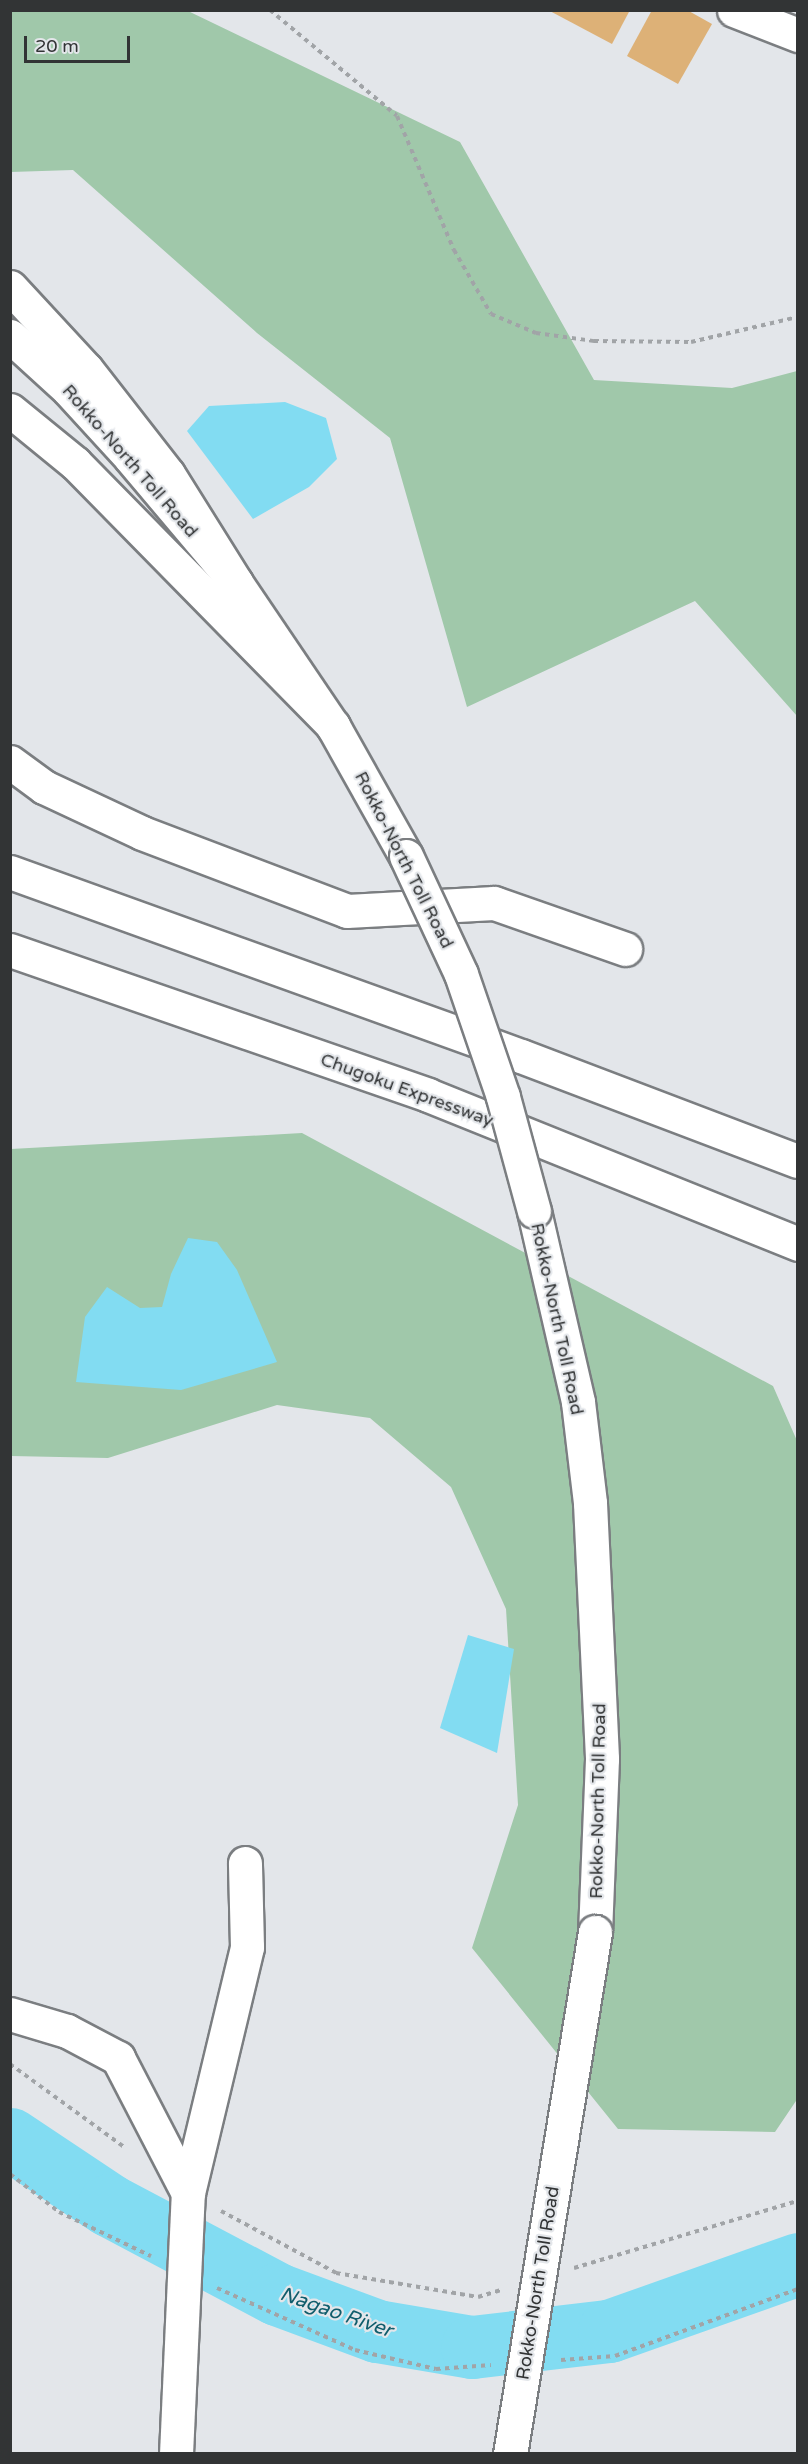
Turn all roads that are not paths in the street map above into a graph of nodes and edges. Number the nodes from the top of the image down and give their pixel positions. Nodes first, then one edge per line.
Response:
1 (734, 10) edge
2 (798, 35) edge
3 (10, 287) edge
4 (10, 336) edge
5 (10, 410) edge
6 (236, 584) junction
7 (333, 726) junction
8 (10, 762) edge
9 (10, 872) edge
10 (625, 949) dead end
11 (10, 950) edge
12 (798, 1161) edge
13 (798, 1244) edge
14 (245, 1863) dead end
15 (10, 2014) edge
16 (188, 2193) junction
17 (176, 2454) edge
18 (510, 2454) edge

1 - 2 main road
3 - 6 main road
4 - 6 main road, Rokko-North Toll Road
5 - 7 main road
6 - 7 main road, Rokko-North Toll Road
7 - 18 main road, Rokko-North Toll Road, bridge
8 - 10 main road
9 - 12 main road
11 - 13 main road, Chugoku Expressway
14 - 16 main road
15 - 16 main road
16 - 17 main road

